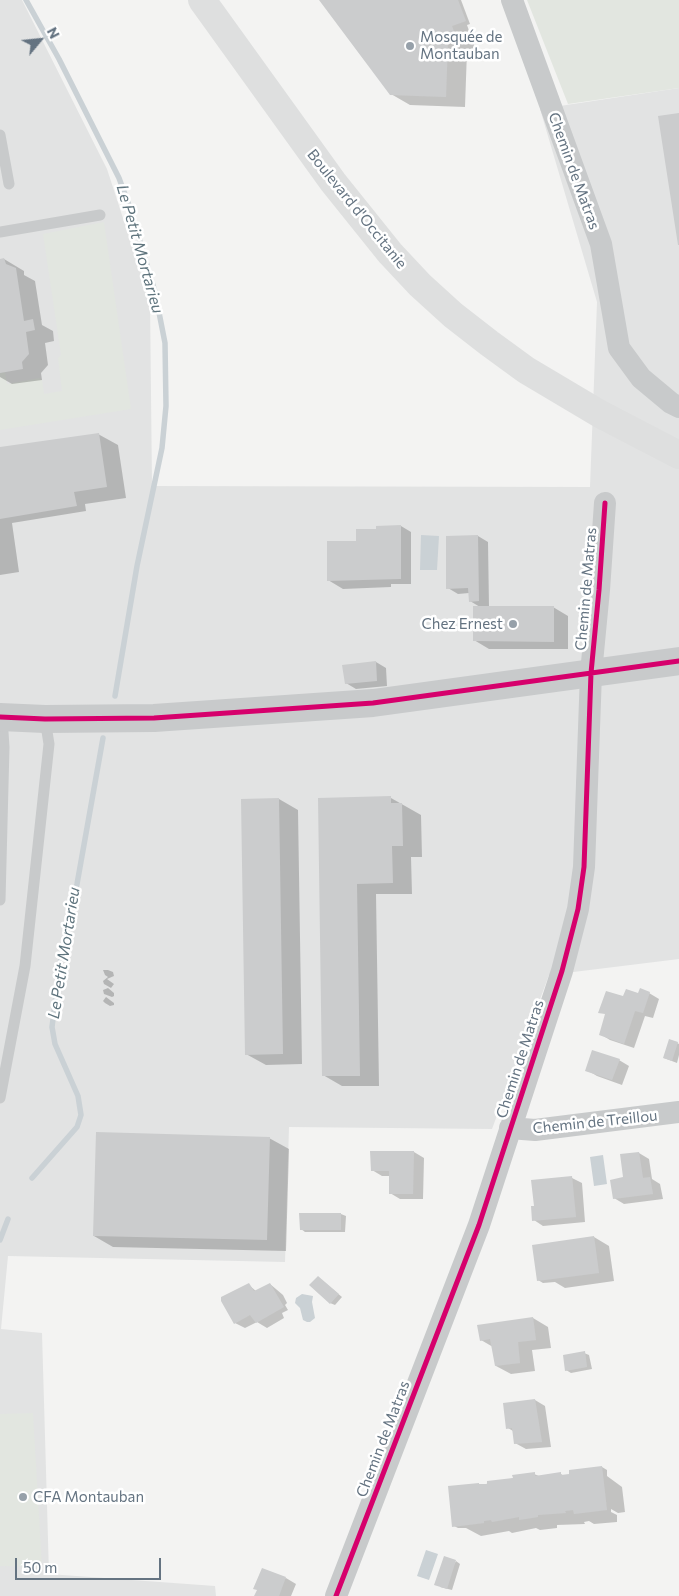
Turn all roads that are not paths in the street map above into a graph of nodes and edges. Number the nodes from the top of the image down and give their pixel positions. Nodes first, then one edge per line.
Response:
1 (202, 0) edge
2 (512, 0) edge
3 (0, 135) edge
4 (9, 184) dead end
5 (100, 215) dead end
6 (0, 232) edge
7 (679, 407) edge
8 (679, 455) edge
9 (605, 503) dead end
10 (679, 660) edge
11 (591, 673) junction
12 (1, 717) edge
13 (45, 719) junction
14 (0, 900) edge
15 (0, 1098) edge
16 (679, 1112) edge
17 (510, 1128) junction
18 (336, 1596) edge

1 - 8 main road, Boulevard d'Occitanie
2 - 7 street, Chemin de Matras
3 - 4 lane
5 - 6 lane
9 - 11 street, Chemin de Matras
10 - 11 street
11 - 13 street
11 - 17 street, Chemin de Matras
12 - 13 street
12 - 14 lane
13 - 15 lane
16 - 17 street, Chemin de Treillou
17 - 18 street, Chemin de Matras

